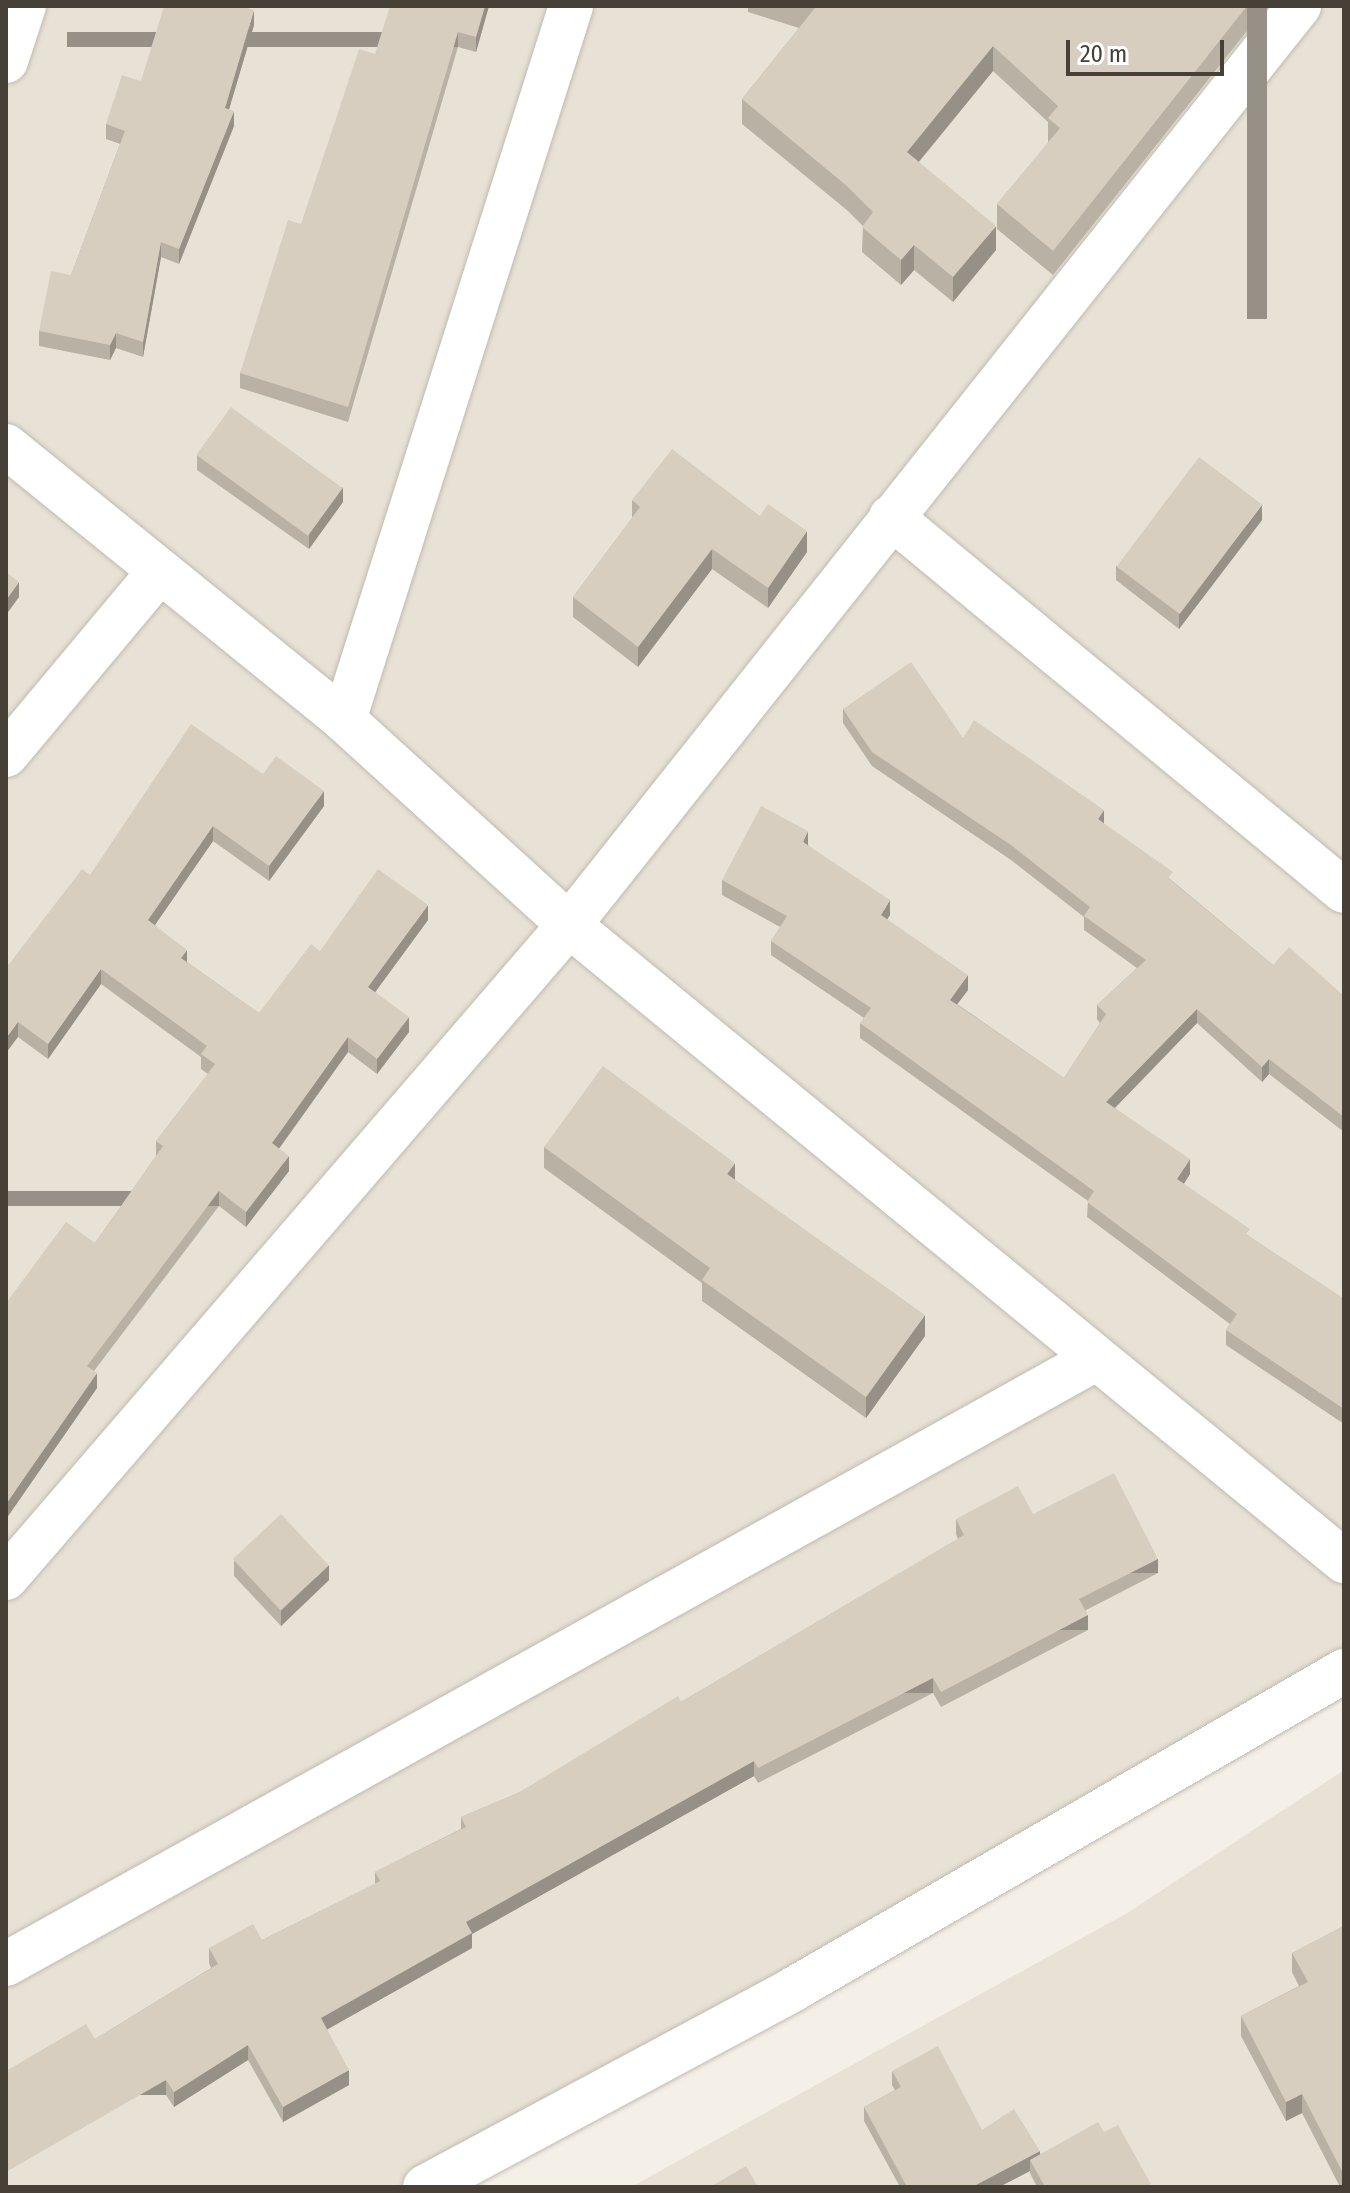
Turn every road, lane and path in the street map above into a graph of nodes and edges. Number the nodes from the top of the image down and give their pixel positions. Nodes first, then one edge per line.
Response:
1 (24, 6) edge
2 (571, 6) edge
3 (1299, 6) edge
4 (6, 61) edge
5 (6, 446) edge
6 (891, 517) junction
7 (158, 573) junction
8 (344, 720) junction
9 (6, 755) edge
10 (1344, 891) edge
11 (569, 925) junction
12 (1092, 1361) junction
13 (1344, 1561) edge
14 (6, 1578) edge
15 (1344, 1671) edge
16 (6, 1964) edge
17 (425, 2187) edge

1 - 4 street
2 - 8 street
3 - 6 street
5 - 7 street
6 - 10 street
6 - 11 street
7 - 8 street
7 - 9 street
8 - 11 street
11 - 12 street
11 - 14 street
12 - 13 street
12 - 16 street
15 - 17 street

